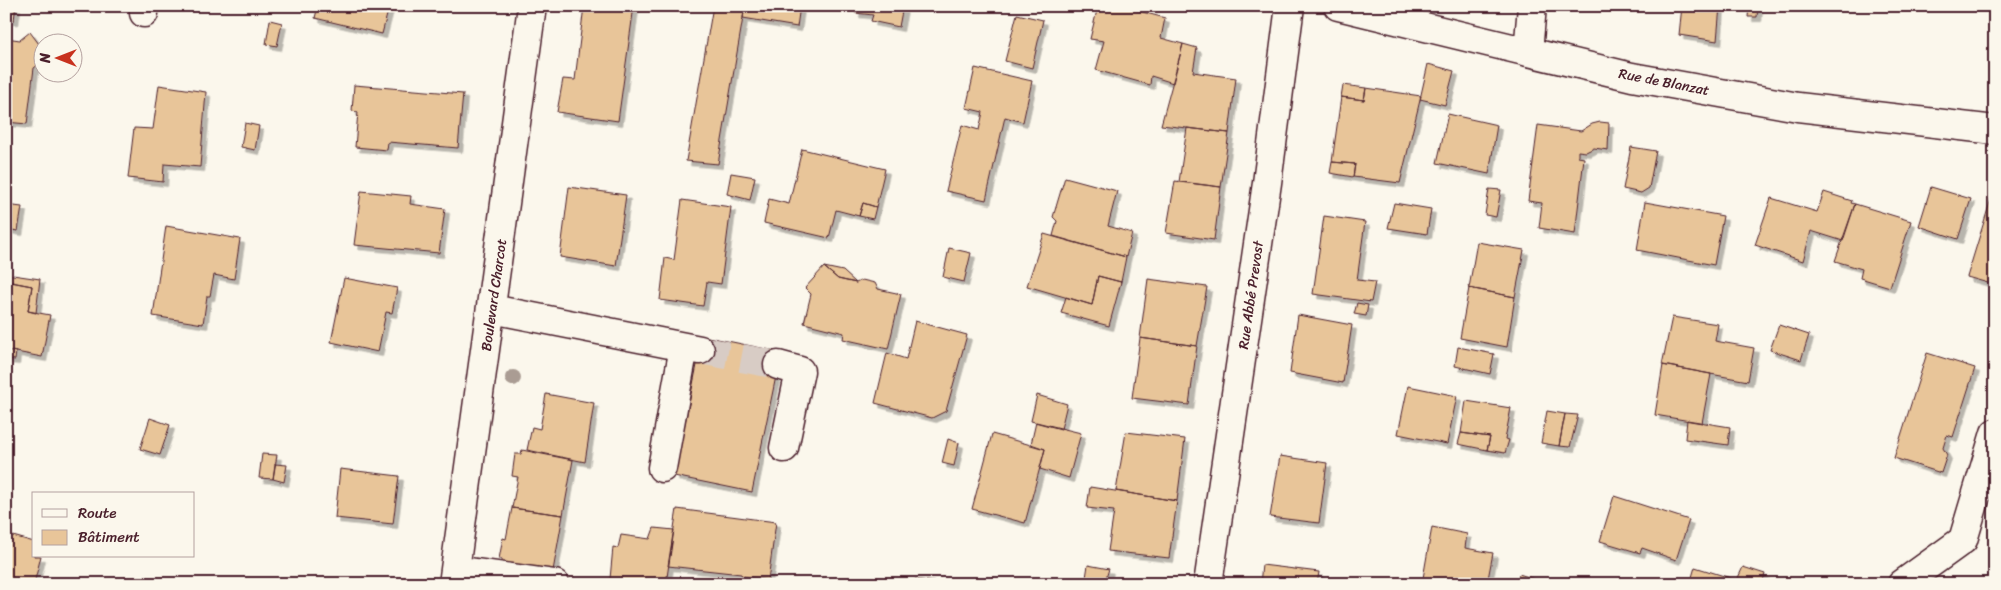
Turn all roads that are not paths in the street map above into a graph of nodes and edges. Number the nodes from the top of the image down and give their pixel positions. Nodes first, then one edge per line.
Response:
1 (532, 6) edge
2 (1290, 6) edge
3 (1338, 6) edge
4 (1532, 6) edge
5 (1528, 52) junction
6 (1995, 130) edge
7 (492, 309) junction
8 (778, 365) tunnel mouth
9 (1995, 433) edge
10 (784, 448) dead end
11 (662, 468) dead end
12 (454, 577) edge
13 (555, 584) edge
14 (1208, 584) edge
15 (1902, 584) edge

1 - 7 street, Boulevard Charcot
2 - 14 street, Rue Abbé Prevost
3 - 5 street, Rue de Blanzat
4 - 5 street
5 - 6 street, Rue de Blanzat
7 - 11 street
7 - 12 street, Boulevard Charcot
8 - 10 street
9 - 15 street
12 - 13 street

